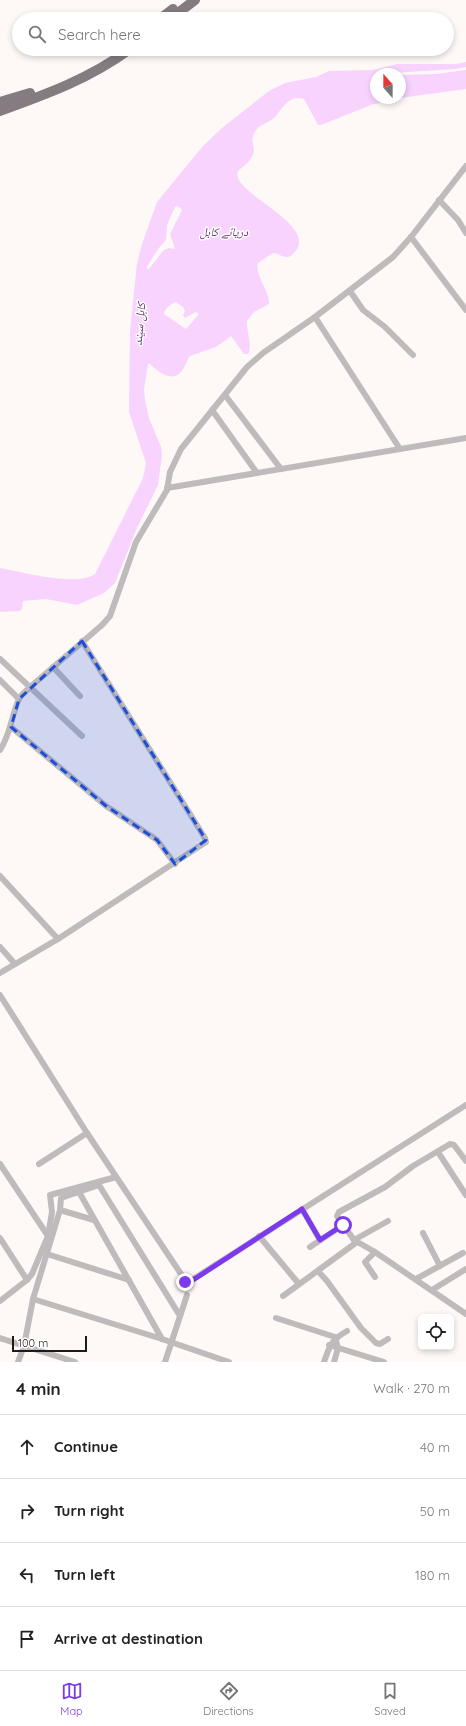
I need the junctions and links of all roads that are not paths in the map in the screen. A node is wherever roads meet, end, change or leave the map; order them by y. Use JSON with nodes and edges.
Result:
{"nodes":[{"id":1,"x":184,"y":0,"type":"edge"},
{"id":2,"x":195,"y":0,"type":"edge"},
{"id":3,"x":169,"y":12,"type":"edge"},
{"id":4,"x":179,"y":12,"type":"edge"},
{"id":5,"x":109,"y":56,"type":"edge"},
{"id":6,"x":120,"y":56,"type":"edge"},
{"id":7,"x":0,"y":102,"type":"edge"},
{"id":8,"x":0,"y":111,"type":"edge"},
{"id":9,"x":466,"y":166,"type":"edge"},
{"id":10,"x":440,"y":200,"type":"junction"},
{"id":11,"x":466,"y":233,"type":"edge"},
{"id":12,"x":411,"y":237,"type":"junction"},
{"id":13,"x":350,"y":291,"type":"junction"},
{"id":14,"x":466,"y":310,"type":"edge"},
{"id":15,"x":315,"y":318,"type":"junction"},
{"id":16,"x":413,"y":355,"type":"dead end"},
{"id":17,"x":225,"y":396,"type":"junction"},
{"id":18,"x":212,"y":410,"type":"junction"},
{"id":19,"x":465,"y":438,"type":"edge"},
{"id":20,"x":400,"y":449,"type":"junction"},
{"id":21,"x":281,"y":468,"type":"junction"},
{"id":22,"x":257,"y":473,"type":"junction"},
{"id":23,"x":167,"y":488,"type":"junction"},
{"id":24,"x":82,"y":641,"type":"junction"},
{"id":25,"x":0,"y":659,"type":"edge"},
{"id":26,"x":53,"y":667,"type":"junction"},
{"id":27,"x":0,"y":680,"type":"edge"},
{"id":28,"x":29,"y":688,"type":"junction"},
{"id":29,"x":80,"y":696,"type":"dead end"},
{"id":30,"x":19,"y":699,"type":"junction"},
{"id":31,"x":11,"y":727,"type":"junction"},
{"id":32,"x":82,"y":736,"type":"dead end"},
{"id":33,"x":0,"y":750,"type":"edge"},
{"id":34,"x":175,"y":864,"type":"junction"},
{"id":35,"x":0,"y":876,"type":"edge"},
{"id":36,"x":58,"y":940,"type":"junction"},
{"id":37,"x":0,"y":947,"type":"edge"},
{"id":38,"x":15,"y":964,"type":"junction"},
{"id":39,"x":0,"y":973,"type":"edge"},
{"id":40,"x":0,"y":995,"type":"edge"},
{"id":41,"x":466,"y":1105,"type":"edge"},
{"id":42,"x":87,"y":1133,"type":"junction"},
{"id":43,"x":438,"y":1152,"type":"junction"},
{"id":44,"x":466,"y":1161,"type":"edge"},
{"id":45,"x":0,"y":1164,"type":"edge"},
{"id":46,"x":39,"y":1164,"type":"dead end"},
{"id":47,"x":116,"y":1177,"type":"junction"},
{"id":48,"x":79,"y":1192,"type":"junction"},
{"id":49,"x":466,"y":1195,"type":"edge"},
{"id":50,"x":302,"y":1209,"type":"junction"},
{"id":51,"x":60,"y":1210,"type":"junction"},
{"id":52,"x":94,"y":1220,"type":"junction"},
{"id":53,"x":388,"y":1221,"type":"dead end"},
{"id":54,"x":343,"y":1225,"type":"junction"},
{"id":55,"x":423,"y":1233,"type":"dead end"},
{"id":56,"x":48,"y":1236,"type":"junction"},
{"id":57,"x":259,"y":1236,"type":"junction"},
{"id":58,"x":0,"y":1238,"type":"edge"},
{"id":59,"x":320,"y":1240,"type":"junction"},
{"id":60,"x":356,"y":1241,"type":"junction"},
{"id":61,"x":310,"y":1247,"type":"dead end"},
{"id":62,"x":375,"y":1252,"type":"junction"},
{"id":63,"x":463,"y":1253,"type":"dead end"},
{"id":64,"x":47,"y":1254,"type":"junction"},
{"id":65,"x":440,"y":1266,"type":"junction"},
{"id":66,"x":466,"y":1269,"type":"edge"},
{"id":67,"x":318,"y":1271,"type":"junction"},
{"id":68,"x":375,"y":1278,"type":"dead end"},
{"id":69,"x":416,"y":1279,"type":"junction"},
{"id":70,"x":27,"y":1280,"type":"junction"},
{"id":71,"x":129,"y":1280,"type":"junction"},
{"id":72,"x":299,"y":1284,"type":"junction"},
{"id":73,"x":432,"y":1290,"type":"junction"},
{"id":74,"x":187,"y":1295,"type":"dead end"},
{"id":75,"x":283,"y":1296,"type":"dead end"},
{"id":76,"x":33,"y":1299,"type":"junction"},
{"id":77,"x":0,"y":1301,"type":"edge"},
{"id":78,"x":466,"y":1314,"type":"edge"},
{"id":79,"x":180,"y":1316,"type":"junction"},
{"id":80,"x":276,"y":1318,"type":"dead end"},
{"id":81,"x":347,"y":1331,"type":"dead end"},
{"id":82,"x":335,"y":1337,"type":"junction"},
{"id":83,"x":0,"y":1338,"type":"edge"},
{"id":84,"x":162,"y":1339,"type":"junction"},
{"id":85,"x":388,"y":1339,"type":"dead end"},
{"id":86,"x":172,"y":1343,"type":"junction"},
{"id":87,"x":24,"y":1346,"type":"junction"},
{"id":88,"x":330,"y":1346,"type":"junction"},
{"id":89,"x":338,"y":1348,"type":"junction"},
{"id":90,"x":18,"y":1362,"type":"edge"},
{"id":91,"x":75,"y":1362,"type":"edge"},
{"id":92,"x":166,"y":1362,"type":"edge"},
{"id":93,"x":229,"y":1362,"type":"edge"},
{"id":94,"x":324,"y":1362,"type":"edge"},
{"id":95,"x":334,"y":1362,"type":"edge"},
{"id":96,"x":384,"y":1362,"type":"edge"}],
"edges":[{"from":1,"to":3,"type":"highway"},
{"from":2,"to":4,"type":"highway"},
{"from":5,"to":7,"type":"highway"},
{"from":6,"to":8,"type":"highway"},
{"from":9,"to":10,"type":"street"},
{"from":10,"to":11,"type":"street"},
{"from":10,"to":12,"type":"street"},
{"from":12,"to":13,"type":"street"},
{"from":12,"to":14,"type":"street"},
{"from":13,"to":15,"type":"street"},
{"from":13,"to":16,"type":"street"},
{"from":15,"to":17,"type":"street"},
{"from":15,"to":20,"type":"street"},
{"from":17,"to":18,"type":"street"},
{"from":17,"to":21,"type":"street"},
{"from":18,"to":22,"type":"street"},
{"from":18,"to":23,"type":"street"},
{"from":19,"to":20,"type":"street"},
{"from":20,"to":21,"type":"street"},
{"from":21,"to":22,"type":"street"},
{"from":22,"to":23,"type":"street"},
{"from":23,"to":24,"type":"street"},
{"from":24,"to":26,"type":"street"},
{"from":24,"to":34,"type":"street"},
{"from":25,"to":28,"type":"street"},
{"from":26,"to":28,"type":"street"},
{"from":26,"to":29,"type":"street"},
{"from":27,"to":30,"type":"street"},
{"from":28,"to":30,"type":"street"},
{"from":28,"to":32,"type":"street"},
{"from":30,"to":31,"type":"street"},
{"from":31,"to":33,"type":"street"},
{"from":31,"to":34,"type":"street"},
{"from":34,"to":36,"type":"street"},
{"from":35,"to":36,"type":"street"},
{"from":36,"to":38,"type":"street"},
{"from":37,"to":38,"type":"street"},
{"from":38,"to":39,"type":"street"},
{"from":40,"to":42,"type":"street"},
{"from":41,"to":50,"type":"street"},
{"from":42,"to":46,"type":"street"},
{"from":42,"to":47,"type":"street"},
{"from":43,"to":44,"type":"street"},
{"from":43,"to":49,"type":"street"},
{"from":43,"to":54,"type":"street"},
{"from":45,"to":56,"type":"street"},
{"from":47,"to":56,"type":"street"},
{"from":47,"to":57,"type":"street"},
{"from":48,"to":51,"type":"street"},
{"from":48,"to":52,"type":"street"},
{"from":48,"to":79,"type":"street"},
{"from":50,"to":57,"type":"street"},
{"from":50,"to":59,"type":"street"},
{"from":51,"to":52,"type":"street"},
{"from":51,"to":64,"type":"street"},
{"from":52,"to":71,"type":"street"},
{"from":53,"to":60,"type":"street"},
{"from":54,"to":59,"type":"street"},
{"from":54,"to":60,"type":"street"},
{"from":55,"to":65,"type":"street"},
{"from":56,"to":70,"type":"street"},
{"from":57,"to":72,"type":"street"},
{"from":58,"to":70,"type":"street"},
{"from":59,"to":61,"type":"street"},
{"from":60,"to":62,"type":"street"},
{"from":60,"to":67,"type":"street"},
{"from":62,"to":68,"type":"street"},
{"from":62,"to":69,"type":"street"},
{"from":63,"to":65,"type":"street"},
{"from":64,"to":71,"type":"street"},
{"from":64,"to":76,"type":"street"},
{"from":65,"to":69,"type":"street"},
{"from":66,"to":73,"type":"street"},
{"from":67,"to":72,"type":"street"},
{"from":67,"to":85,"type":"street"},
{"from":69,"to":73,"type":"street"},
{"from":70,"to":77,"type":"street"},
{"from":71,"to":84,"type":"street"},
{"from":72,"to":75,"type":"street"},
{"from":73,"to":78,"type":"street"},
{"from":74,"to":79,"type":"street"},
{"from":76,"to":84,"type":"street"},
{"from":76,"to":87,"type":"street"},
{"from":79,"to":86,"type":"street"},
{"from":80,"to":82,"type":"street"},
{"from":81,"to":82,"type":"street"},
{"from":82,"to":88,"type":"street"},
{"from":82,"to":89,"type":"street"},
{"from":83,"to":87,"type":"street"},
{"from":84,"to":86,"type":"street"},
{"from":86,"to":92,"type":"street"},
{"from":86,"to":93,"type":"street"},
{"from":87,"to":90,"type":"street"},
{"from":87,"to":91,"type":"street"},
{"from":88,"to":89,"type":"street"},
{"from":88,"to":94,"type":"street"},
{"from":89,"to":95,"type":"street"},
{"from":89,"to":96,"type":"street"}]}
